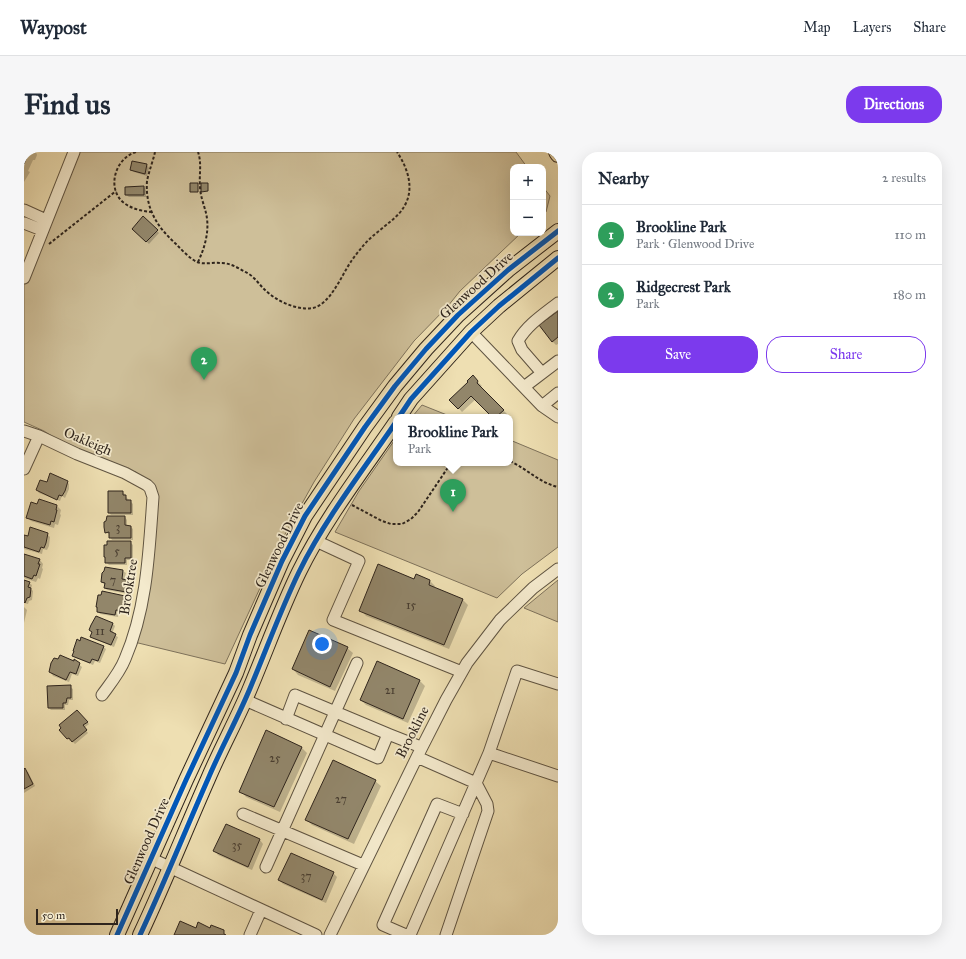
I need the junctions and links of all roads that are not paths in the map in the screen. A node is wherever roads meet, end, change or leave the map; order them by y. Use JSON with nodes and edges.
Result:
{"nodes":[{"id":1,"x":74,"y":152,"type":"edge"},
{"id":2,"x":556,"y":152,"type":"edge"},
{"id":3,"x":558,"y":154,"type":"edge"},
{"id":4,"x":24,"y":210,"type":"edge"},
{"id":5,"x":24,"y":223,"type":"edge"},
{"id":6,"x":44,"y":225,"type":"junction"},
{"id":7,"x":558,"y":231,"type":"edge"},
{"id":8,"x":558,"y":258,"type":"edge"},
{"id":9,"x":24,"y":278,"type":"edge"},
{"id":10,"x":558,"y":304,"type":"edge"},
{"id":11,"x":471,"y":332,"type":"junction"},
{"id":12,"x":558,"y":361,"type":"edge"},
{"id":13,"x":542,"y":373,"type":"junction"},
{"id":14,"x":524,"y":387,"type":"junction"},
{"id":15,"x":558,"y":393,"type":"edge"},
{"id":16,"x":542,"y":406,"type":"junction"},
{"id":17,"x":401,"y":414,"type":"edge"},
{"id":18,"x":558,"y":417,"type":"edge"},
{"id":19,"x":393,"y":426,"type":"edge"},
{"id":20,"x":24,"y":431,"type":"edge"},
{"id":21,"x":39,"y":436,"type":"junction"},
{"id":22,"x":24,"y":469,"type":"edge"},
{"id":23,"x":139,"y":481,"type":"joint"},
{"id":24,"x":316,"y":541,"type":"junction"},
{"id":25,"x":558,"y":569,"type":"edge"},
{"id":26,"x":357,"y":663,"type":"dead end"},
{"id":27,"x":462,"y":672,"type":"junction"},
{"id":28,"x":558,"y":684,"type":"edge"},
{"id":29,"x":102,"y":695,"type":"dead end"},
{"id":30,"x":245,"y":700,"type":"junction"},
{"id":31,"x":335,"y":712,"type":"junction"},
{"id":32,"x":286,"y":719,"type":"junction"},
{"id":33,"x":388,"y":734,"type":"junction"},
{"id":34,"x":324,"y":736,"type":"junction"},
{"id":35,"x":419,"y":752,"type":"junction"},
{"id":36,"x":489,"y":753,"type":"junction"},
{"id":37,"x":558,"y":776,"type":"edge"},
{"id":38,"x":476,"y":783,"type":"junction"},
{"id":39,"x":244,"y":814,"type":"dead end"},
{"id":40,"x":463,"y":814,"type":"junction"},
{"id":41,"x":282,"y":831,"type":"junction"},
{"id":42,"x":152,"y":859,"type":"junction"},
{"id":43,"x":363,"y":865,"type":"junction"},
{"id":44,"x":266,"y":867,"type":"dead end"},
{"id":45,"x":171,"y":868,"type":"junction"},
{"id":46,"x":261,"y":910,"type":"junction"},
{"id":47,"x":117,"y":935,"type":"edge"},
{"id":48,"x":140,"y":935,"type":"edge"},
{"id":49,"x":250,"y":935,"type":"edge"},
{"id":50,"x":316,"y":935,"type":"edge"},
{"id":51,"x":330,"y":935,"type":"edge"},
{"id":52,"x":406,"y":935,"type":"edge"},
{"id":53,"x":410,"y":935,"type":"edge"},
{"id":54,"x":446,"y":935,"type":"edge"}],
"edges":[{"from":1,"to":6,"type":"street"},
{"from":2,"to":3,"type":"main road"},
{"from":4,"to":6,"type":"street"},
{"from":5,"to":6,"type":"street"},
{"from":6,"to":9,"type":"street"},
{"from":7,"to":42,"type":"main road","name":"Glenwood Drive"},
{"from":8,"to":11,"type":"main road"},
{"from":10,"to":13,"type":"street"},
{"from":11,"to":14,"type":"street"},
{"from":11,"to":17,"type":"main road"},
{"from":12,"to":13,"type":"street"},
{"from":13,"to":14,"type":"street"},
{"from":14,"to":16,"type":"street"},
{"from":15,"to":16,"type":"street"},
{"from":16,"to":18,"type":"street"},
{"from":19,"to":24,"type":"main road"},
{"from":20,"to":21,"type":"street","name":"Oakleigh"},
{"from":21,"to":22,"type":"street"},
{"from":21,"to":23,"type":"street","name":"Oakleigh"},
{"from":23,"to":29,"type":"street","name":"Brooktree"},
{"from":24,"to":27,"type":"street"},
{"from":24,"to":30,"type":"main road"},
{"from":25,"to":27,"type":"street","name":"Brookline"},
{"from":26,"to":31,"type":"street"},
{"from":27,"to":35,"type":"street","name":"Brookline"},
{"from":28,"to":36,"type":"street"},
{"from":30,"to":32,"type":"street"},
{"from":30,"to":45,"type":"main road"},
{"from":31,"to":32,"type":"street"},
{"from":31,"to":33,"type":"street"},
{"from":31,"to":34,"type":"street"},
{"from":32,"to":34,"type":"street"},
{"from":33,"to":34,"type":"street"},
{"from":33,"to":35,"type":"street"},
{"from":34,"to":41,"type":"street"},
{"from":35,"to":38,"type":"street"},
{"from":35,"to":43,"type":"street","name":"Brookline"},
{"from":36,"to":37,"type":"street"},
{"from":36,"to":38,"type":"street"},
{"from":38,"to":40,"type":"street"},
{"from":38,"to":54,"type":"street"},
{"from":39,"to":41,"type":"street"},
{"from":40,"to":52,"type":"street"},
{"from":40,"to":53,"type":"street"},
{"from":41,"to":43,"type":"street"},
{"from":41,"to":44,"type":"street"},
{"from":42,"to":45,"type":"street"},
{"from":42,"to":47,"type":"main road","name":"Glenwood Drive"},
{"from":43,"to":51,"type":"street","name":"Brookline"},
{"from":45,"to":46,"type":"street"},
{"from":45,"to":48,"type":"main road"},
{"from":46,"to":49,"type":"street"},
{"from":46,"to":50,"type":"street"}]}
